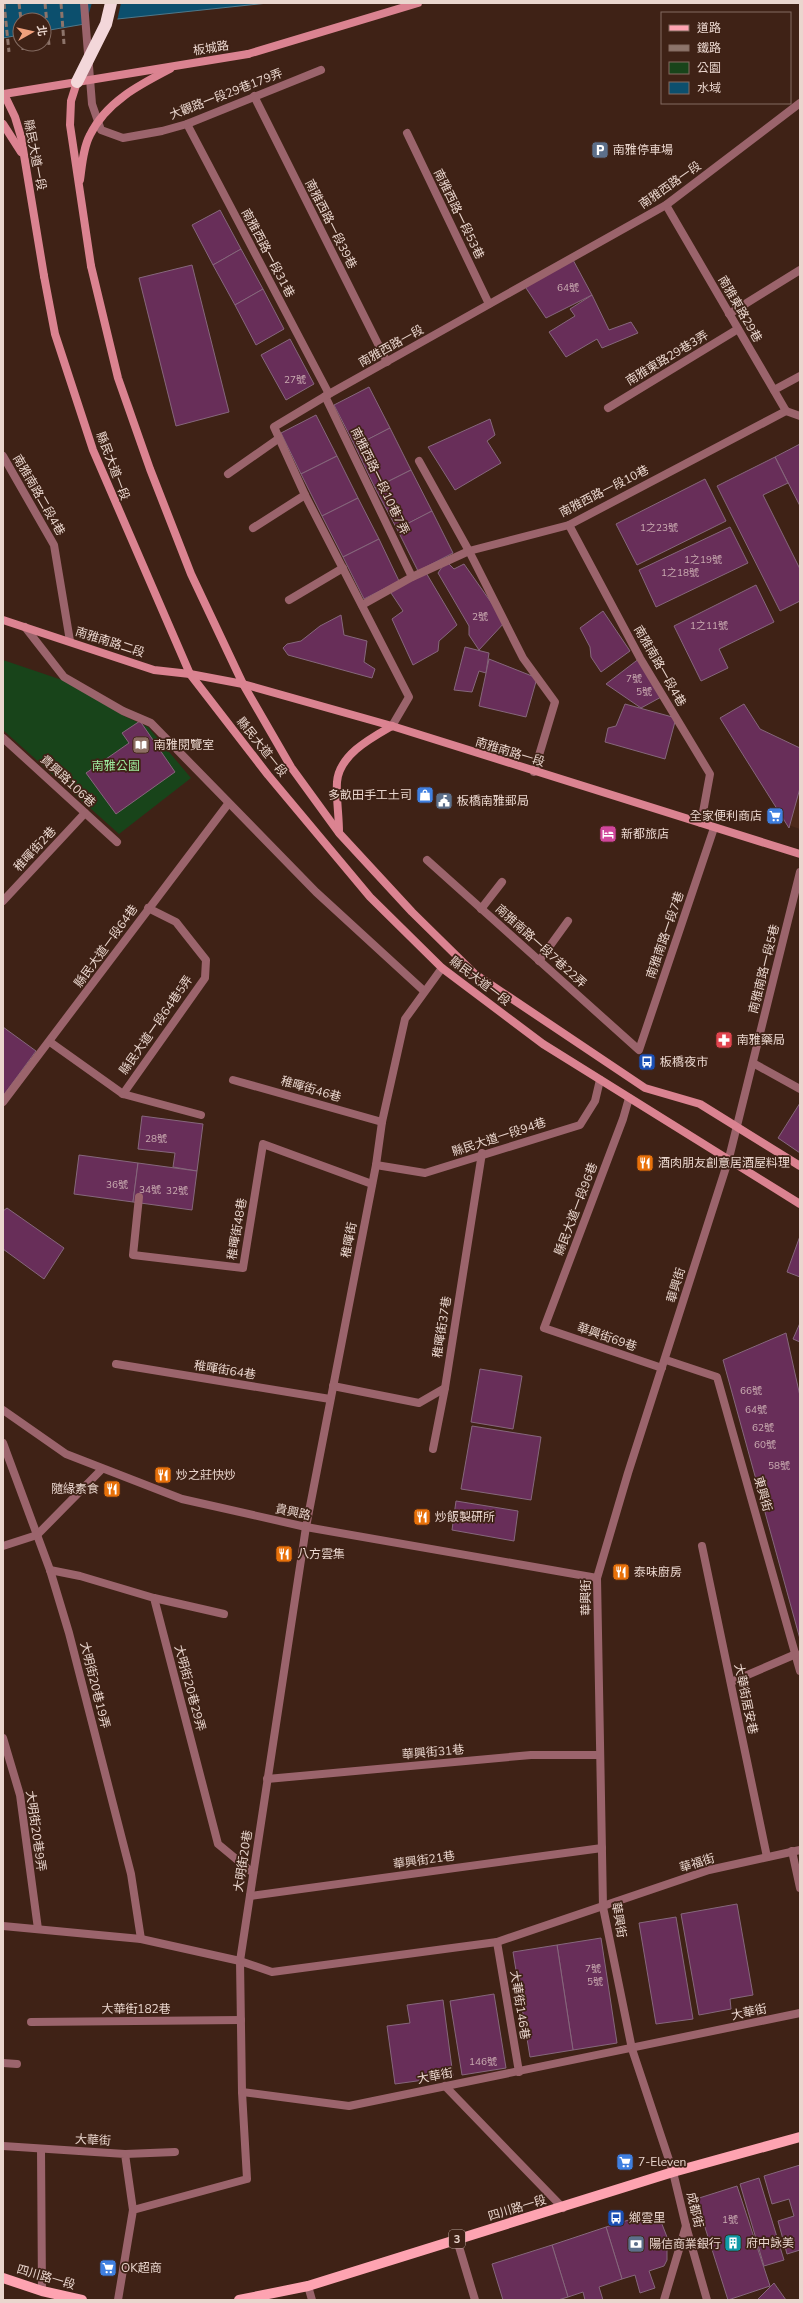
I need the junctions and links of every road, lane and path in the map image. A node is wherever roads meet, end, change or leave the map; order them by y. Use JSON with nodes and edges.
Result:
{"nodes":[{"id":1,"x":84,"y":3,"type":"edge"},
{"id":2,"x":111,"y":3,"type":"edge"},
{"id":3,"x":418,"y":3,"type":"edge"},
{"id":4,"x":178,"y":66,"type":"junction"},
{"id":5,"x":321,"y":70,"type":"dead end"},
{"id":6,"x":77,"y":82,"type":"junction"},
{"id":7,"x":3,"y":94,"type":"edge"},
{"id":8,"x":254,"y":96,"type":"junction"},
{"id":9,"x":800,"y":104,"type":"edge"},
{"id":10,"x":3,"y":124,"type":"edge"},
{"id":11,"x":186,"y":124,"type":"junction"},
{"id":12,"x":407,"y":133,"type":"dead end"},
{"id":13,"x":26,"y":162,"type":"junction"},
{"id":14,"x":78,"y":189,"type":"junction"},
{"id":15,"x":666,"y":205,"type":"junction"},
{"id":16,"x":800,"y":270,"type":"edge"},
{"id":17,"x":489,"y":304,"type":"junction"},
{"id":18,"x":730,"y":314,"type":"junction"},
{"id":19,"x":738,"y":329,"type":"junction"},
{"id":20,"x":387,"y":362,"type":"junction"},
{"id":21,"x":800,"y":376,"type":"edge"},
{"id":22,"x":774,"y":390,"type":"junction"},
{"id":23,"x":327,"y":395,"type":"junction"},
{"id":24,"x":608,"y":408,"type":"dead end"},
{"id":25,"x":786,"y":411,"type":"junction"},
{"id":26,"x":800,"y":416,"type":"edge"},
{"id":27,"x":278,"y":439,"type":"junction"},
{"id":28,"x":3,"y":456,"type":"edge"},
{"id":29,"x":419,"y":461,"type":"dead end"},
{"id":30,"x":228,"y":474,"type":"dead end"},
{"id":31,"x":305,"y":495,"type":"junction"},
{"id":32,"x":569,"y":525,"type":"junction"},
{"id":33,"x":253,"y":528,"type":"dead end"},
{"id":34,"x":469,"y":551,"type":"junction"},
{"id":35,"x":343,"y":568,"type":"junction"},
{"id":36,"x":412,"y":577,"type":"junction"},
{"id":37,"x":289,"y":600,"type":"dead end"},
{"id":38,"x":362,"y":605,"type":"junction"},
{"id":39,"x":3,"y":620,"type":"edge"},
{"id":40,"x":25,"y":627,"type":"junction"},
{"id":41,"x":70,"y":642,"type":"junction"},
{"id":42,"x":190,"y":674,"type":"junction"},
{"id":43,"x":212,"y":678,"type":"joint"},
{"id":44,"x":243,"y":684,"type":"junction"},
{"id":45,"x":392,"y":726,"type":"junction"},
{"id":46,"x":3,"y":738,"type":"edge"},
{"id":47,"x":534,"y":772,"type":"junction"},
{"id":48,"x":228,"y":804,"type":"junction"},
{"id":49,"x":85,"y":813,"type":"junction"},
{"id":50,"x":701,"y":824,"type":"junction"},
{"id":51,"x":714,"y":828,"type":"junction"},
{"id":52,"x":340,"y":832,"type":"junction"},
{"id":53,"x":117,"y":842,"type":"dead end"},
{"id":54,"x":800,"y":854,"type":"edge"},
{"id":55,"x":427,"y":860,"type":"dead end"},
{"id":56,"x":800,"y":872,"type":"edge"},
{"id":57,"x":502,"y":882,"type":"dead end"},
{"id":58,"x":3,"y":902,"type":"edge"},
{"id":59,"x":148,"y":908,"type":"junction"},
{"id":60,"x":481,"y":909,"type":"junction"},
{"id":61,"x":568,"y":921,"type":"dead end"},
{"id":62,"x":539,"y":961,"type":"junction"},
{"id":63,"x":442,"y":968,"type":"junction"},
{"id":64,"x":424,"y":991,"type":"junction"},
{"id":65,"x":50,"y":1042,"type":"junction"},
{"id":66,"x":639,"y":1050,"type":"joint"},
{"id":67,"x":753,"y":1062,"type":"junction"},
{"id":68,"x":233,"y":1080,"type":"dead end"},
{"id":69,"x":600,"y":1080,"type":"junction"},
{"id":70,"x":800,"y":1089,"type":"edge"},
{"id":71,"x":123,"y":1094,"type":"junction"},
{"id":72,"x":629,"y":1098,"type":"junction"},
{"id":73,"x":3,"y":1102,"type":"edge"},
{"id":74,"x":201,"y":1114,"type":"dead end"},
{"id":75,"x":382,"y":1122,"type":"junction"},
{"id":76,"x":736,"y":1127,"type":"junction"},
{"id":77,"x":733,"y":1141,"type":"joint"},
{"id":78,"x":482,"y":1153,"type":"junction"},
{"id":79,"x":729,"y":1158,"type":"junction"},
{"id":80,"x":376,"y":1165,"type":"junction"},
{"id":81,"x":800,"y":1166,"type":"edge"},
{"id":82,"x":372,"y":1184,"type":"junction"},
{"id":83,"x":139,"y":1197,"type":"dead end"},
{"id":84,"x":800,"y":1204,"type":"edge"},
{"id":85,"x":544,"y":1328,"type":"joint"},
{"id":86,"x":116,"y":1364,"type":"dead end"},
{"id":87,"x":664,"y":1364,"type":"junction"},
{"id":88,"x":332,"y":1386,"type":"junction"},
{"id":89,"x":445,"y":1388,"type":"junction"},
{"id":90,"x":330,"y":1399,"type":"junction"},
{"id":91,"x":3,"y":1410,"type":"edge"},
{"id":92,"x":3,"y":1443,"type":"edge"},
{"id":93,"x":433,"y":1449,"type":"dead end"},
{"id":94,"x":102,"y":1469,"type":"junction"},
{"id":95,"x":306,"y":1527,"type":"junction"},
{"id":96,"x":37,"y":1536,"type":"junction"},
{"id":97,"x":3,"y":1546,"type":"edge"},
{"id":98,"x":702,"y":1546,"type":"dead end"},
{"id":99,"x":50,"y":1570,"type":"junction"},
{"id":100,"x":597,"y":1578,"type":"junction"},
{"id":101,"x":154,"y":1598,"type":"junction"},
{"id":102,"x":224,"y":1614,"type":"dead end"},
{"id":103,"x":798,"y":1654,"type":"edge"},
{"id":104,"x":800,"y":1672,"type":"edge"},
{"id":105,"x":731,"y":1682,"type":"junction"},
{"id":106,"x":3,"y":1738,"type":"edge"},
{"id":107,"x":600,"y":1755,"type":"junction"},
{"id":108,"x":267,"y":1779,"type":"junction"},
{"id":109,"x":602,"y":1848,"type":"junction"},
{"id":110,"x":796,"y":1850,"type":"edge"},
{"id":111,"x":768,"y":1857,"type":"junction"},
{"id":112,"x":253,"y":1873,"type":"junction"},
{"id":113,"x":800,"y":1888,"type":"edge"},
{"id":114,"x":250,"y":1896,"type":"junction"},
{"id":115,"x":603,"y":1907,"type":"junction"},
{"id":116,"x":3,"y":1926,"type":"edge"},
{"id":117,"x":38,"y":1929,"type":"junction"},
{"id":118,"x":141,"y":1939,"type":"junction"},
{"id":119,"x":498,"y":1942,"type":"junction"},
{"id":120,"x":240,"y":1961,"type":"junction"},
{"id":121,"x":800,"y":2013,"type":"edge"},
{"id":122,"x":241,"y":2020,"type":"junction"},
{"id":123,"x":32,"y":2022,"type":"dead end"},
{"id":124,"x":632,"y":2049,"type":"junction"},
{"id":125,"x":3,"y":2063,"type":"edge"},
{"id":126,"x":17,"y":2064,"type":"dead end"},
{"id":127,"x":519,"y":2072,"type":"junction"},
{"id":128,"x":445,"y":2086,"type":"junction"},
{"id":129,"x":242,"y":2092,"type":"junction"},
{"id":130,"x":800,"y":2136,"type":"edge"},
{"id":131,"x":3,"y":2146,"type":"edge"},
{"id":132,"x":41,"y":2149,"type":"junction"},
{"id":133,"x":175,"y":2152,"type":"dead end"},
{"id":134,"x":125,"y":2154,"type":"junction"},
{"id":135,"x":673,"y":2172,"type":"junction"},
{"id":136,"x":564,"y":2208,"type":"junction"},
{"id":137,"x":133,"y":2210,"type":"junction"},
{"id":138,"x":686,"y":2226,"type":"junction"},
{"id":139,"x":457,"y":2240,"type":"junction"},
{"id":140,"x":3,"y":2278,"type":"edge"},
{"id":141,"x":308,"y":2286,"type":"junction"},
{"id":142,"x":42,"y":2291,"type":"junction"},
{"id":143,"x":82,"y":2300,"type":"edge"},
{"id":144,"x":118,"y":2300,"type":"edge"},
{"id":145,"x":239,"y":2300,"type":"edge"},
{"id":146,"x":312,"y":2300,"type":"edge"},
{"id":147,"x":475,"y":2300,"type":"edge"},
{"id":148,"x":664,"y":2300,"type":"edge"},
{"id":149,"x":707,"y":2300,"type":"edge"}],
"edges":[{"from":1,"to":11,"type":"street","name":"大觀路一段29巷179弄"},
{"from":2,"to":6,"type":"highway","bridge":true},
{"from":3,"to":4,"type":"main road","name":"板城路","bridge":true},
{"from":4,"to":6,"type":"main road","name":"板城路","bridge":true},
{"from":4,"to":14,"type":"main road","bridge":true},
{"from":5,"to":8,"type":"street","name":"大觀路一段29巷179弄"},
{"from":6,"to":7,"type":"main road","name":"板城路","bridge":true},
{"from":6,"to":14,"type":"main road","name":"縣民大道一段","bridge":true},
{"from":7,"to":13,"type":"main road","name":"縣民大道一段","bridge":true},
{"from":8,"to":11,"type":"street","name":"大觀路一段29巷179弄"},
{"from":8,"to":20,"type":"street","name":"南雅西路一段39巷"},
{"from":9,"to":15,"type":"street","name":"南雅西路一段"},
{"from":10,"to":13,"type":"main road","bridge":true},
{"from":11,"to":23,"type":"street","name":"南雅西路一段31巷"},
{"from":12,"to":17,"type":"street","name":"南雅西路一段53巷"},
{"from":13,"to":42,"type":"main road","name":"縣民大道一段","bridge":true},
{"from":14,"to":44,"type":"main road","name":"縣民大道一段","bridge":true},
{"from":15,"to":17,"type":"street","name":"南雅西路一段"},
{"from":15,"to":18,"type":"street","name":"南雅東路29巷"},
{"from":16,"to":18,"type":"street"},
{"from":17,"to":20,"type":"street","name":"南雅西路一段"},
{"from":18,"to":19,"type":"street","name":"南雅東路29巷"},
{"from":19,"to":22,"type":"street","name":"南雅東路29巷"},
{"from":19,"to":24,"type":"street","name":"南雅東路29巷3弄"},
{"from":20,"to":23,"type":"street","name":"南雅西路一段"},
{"from":21,"to":22,"type":"street"},
{"from":22,"to":25,"type":"street","name":"南雅東路29巷"},
{"from":23,"to":27,"type":"street","name":"南雅西路一段"},
{"from":23,"to":36,"type":"street","name":"南雅西路一段10巷7弄"},
{"from":25,"to":26,"type":"street"},
{"from":25,"to":32,"type":"street","name":"南雅西路一段10巷"},
{"from":27,"to":30,"type":"street"},
{"from":27,"to":31,"type":"street"},
{"from":28,"to":41,"type":"street","name":"南雅南路二段4巷"},
{"from":29,"to":34,"type":"street"},
{"from":31,"to":33,"type":"street"},
{"from":31,"to":35,"type":"street"},
{"from":32,"to":34,"type":"street","name":"南雅西路一段10巷"},
{"from":32,"to":50,"type":"street","name":"南雅南路一段4巷"},
{"from":34,"to":36,"type":"street","name":"南雅西路一段10巷"},
{"from":34,"to":47,"type":"street"},
{"from":35,"to":37,"type":"street"},
{"from":35,"to":38,"type":"street"},
{"from":36,"to":38,"type":"street","name":"南雅西路一段10巷"},
{"from":38,"to":45,"type":"street"},
{"from":39,"to":40,"type":"main road","name":"南雅南路二段"},
{"from":40,"to":41,"type":"main road","name":"南雅南路二段"},
{"from":40,"to":48,"type":"street"},
{"from":41,"to":42,"type":"main road","name":"南雅南路二段"},
{"from":42,"to":43,"type":"main road","name":"南雅南路二段"},
{"from":42,"to":63,"type":"main road","name":"縣民大道一段"},
{"from":43,"to":44,"type":"main road","name":"南雅南路一段"},
{"from":44,"to":45,"type":"main road","name":"南雅南路一段"},
{"from":44,"to":52,"type":"main road","name":"縣民大道一段"},
{"from":45,"to":47,"type":"main road","name":"南雅南路一段"},
{"from":45,"to":52,"type":"main road"},
{"from":46,"to":49,"type":"street","name":"貴興路106巷"},
{"from":47,"to":50,"type":"main road","name":"南雅南路一段"},
{"from":48,"to":59,"type":"street","name":"縣民大道一段64巷"},
{"from":48,"to":64,"type":"street"},
{"from":49,"to":53,"type":"street","name":"貴興路106巷"},
{"from":49,"to":58,"type":"street","name":"稚暉街2巷"},
{"from":50,"to":51,"type":"main road","name":"南雅南路一段"},
{"from":51,"to":54,"type":"main road","name":"南雅南路一段"},
{"from":51,"to":66,"type":"street","name":"南雅南路一段7巷"},
{"from":52,"to":76,"type":"main road","name":"縣民大道一段"},
{"from":55,"to":60,"type":"street","name":"南雅南路一段7巷22弄"},
{"from":56,"to":67,"type":"street","name":"南雅南路一段5巷"},
{"from":57,"to":60,"type":"street"},
{"from":59,"to":65,"type":"street","name":"縣民大道一段64巷"},
{"from":59,"to":71,"type":"street","name":"縣民大道一段64巷5弄"},
{"from":60,"to":62,"type":"street","name":"南雅南路一段7巷22弄"},
{"from":61,"to":62,"type":"street"},
{"from":62,"to":66,"type":"street","name":"南雅南路一段7巷22弄"},
{"from":63,"to":64,"type":"street","name":"稚暉街"},
{"from":63,"to":69,"type":"main road","name":"縣民大道一段"},
{"from":64,"to":75,"type":"street","name":"稚暉街"},
{"from":65,"to":71,"type":"street","name":"縣民大道一段64巷5弄"},
{"from":65,"to":73,"type":"street","name":"縣民大道一段64巷"},
{"from":67,"to":70,"type":"street"},
{"from":67,"to":76,"type":"street","name":"南雅南路一段5巷"},
{"from":68,"to":75,"type":"street","name":"稚暉街46巷"},
{"from":69,"to":72,"type":"main road","name":"縣民大道一段"},
{"from":69,"to":78,"type":"street","name":"縣民大道一段94巷"},
{"from":71,"to":74,"type":"street"},
{"from":72,"to":79,"type":"main road","name":"縣民大道一段"},
{"from":72,"to":85,"type":"street","name":"縣民大道一段96巷"},
{"from":75,"to":80,"type":"street","name":"稚暉街"},
{"from":76,"to":77,"type":"street","name":"南雅南路一段5巷"},
{"from":76,"to":81,"type":"main road","name":"縣民大道一段"},
{"from":77,"to":79,"type":"street","name":"華興街"},
{"from":78,"to":80,"type":"street","name":"縣民大道一段94巷"},
{"from":78,"to":89,"type":"street","name":"稚暉街37巷"},
{"from":79,"to":84,"type":"main road","name":"縣民大道一段"},
{"from":79,"to":87,"type":"street","name":"華興街"},
{"from":80,"to":82,"type":"street","name":"稚暉街"},
{"from":82,"to":83,"type":"street","name":"稚暉街48巷"},
{"from":82,"to":88,"type":"street","name":"稚暉街"},
{"from":85,"to":87,"type":"street","name":"華興街69巷"},
{"from":86,"to":90,"type":"street","name":"稚暉街64巷"},
{"from":87,"to":100,"type":"street","name":"華興街"},
{"from":87,"to":103,"type":"street","name":"東興街"},
{"from":88,"to":89,"type":"street"},
{"from":88,"to":90,"type":"street","name":"稚暉街"},
{"from":89,"to":93,"type":"street","name":"稚暉街37巷"},
{"from":90,"to":95,"type":"street","name":"稚暉街"},
{"from":91,"to":94,"type":"street","name":"貴興路"},
{"from":92,"to":96,"type":"street","name":"大明街20巷19弄"},
{"from":94,"to":95,"type":"street","name":"貴興路"},
{"from":94,"to":96,"type":"street"},
{"from":95,"to":100,"type":"street","name":"貴興路"},
{"from":95,"to":108,"type":"street","name":"大明街20巷"},
{"from":96,"to":97,"type":"street"},
{"from":96,"to":99,"type":"street","name":"大明街20巷19弄"},
{"from":98,"to":105,"type":"street","name":"大華街居安巷"},
{"from":99,"to":101,"type":"street"},
{"from":99,"to":118,"type":"street","name":"大明街20巷19弄"},
{"from":100,"to":107,"type":"street","name":"華興街"},
{"from":101,"to":102,"type":"street"},
{"from":101,"to":112,"type":"street","name":"大明街20巷29弄"},
{"from":103,"to":104,"type":"street","name":"東興街"},
{"from":103,"to":105,"type":"street"},
{"from":105,"to":111,"type":"street","name":"大華街居安巷"},
{"from":106,"to":117,"type":"street","name":"大明街20巷9弄"},
{"from":107,"to":108,"type":"street","name":"華興街31巷"},
{"from":107,"to":109,"type":"street","name":"華興街"},
{"from":108,"to":112,"type":"street","name":"大明街20巷"},
{"from":109,"to":114,"type":"street","name":"華興街21巷"},
{"from":109,"to":115,"type":"street","name":"華興街"},
{"from":110,"to":111,"type":"street","name":"華福街"},
{"from":110,"to":113,"type":"street"},
{"from":111,"to":115,"type":"street","name":"華福街"},
{"from":112,"to":114,"type":"street","name":"大明街20巷"},
{"from":114,"to":120,"type":"street","name":"大明街20巷"},
{"from":115,"to":119,"type":"street","name":"華福街"},
{"from":115,"to":124,"type":"street","name":"華興街"},
{"from":116,"to":117,"type":"street"},
{"from":117,"to":118,"type":"street"},
{"from":118,"to":120,"type":"street"},
{"from":119,"to":120,"type":"street","name":"華福街"},
{"from":119,"to":127,"type":"street","name":"大華街146巷"},
{"from":120,"to":122,"type":"street"},
{"from":121,"to":124,"type":"street","name":"大華街"},
{"from":122,"to":123,"type":"street","name":"大華街182巷"},
{"from":122,"to":129,"type":"street"},
{"from":124,"to":127,"type":"street","name":"大華街"},
{"from":124,"to":135,"type":"street"},
{"from":125,"to":126,"type":"street"},
{"from":127,"to":128,"type":"street","name":"大華街"},
{"from":128,"to":129,"type":"street","name":"大華街"},
{"from":128,"to":136,"type":"street"},
{"from":129,"to":137,"type":"street"},
{"from":130,"to":135,"type":"main road","name":"四川路一段","number":"3"},
{"from":131,"to":132,"type":"street","name":"大華街"},
{"from":132,"to":134,"type":"street","name":"大華街"},
{"from":132,"to":142,"type":"street"},
{"from":133,"to":134,"type":"street"},
{"from":134,"to":137,"type":"street","name":"大華街"},
{"from":135,"to":136,"type":"main road","name":"四川路一段","number":"3"},
{"from":135,"to":138,"type":"street","name":"成都街"},
{"from":136,"to":139,"type":"main road","name":"四川路一段","number":"3"},
{"from":137,"to":144,"type":"street","name":"大華街"},
{"from":138,"to":148,"type":"street"},
{"from":138,"to":149,"type":"street","name":"成都街"},
{"from":139,"to":141,"type":"main road","name":"四川路一段","number":"3"},
{"from":139,"to":147,"type":"street"},
{"from":140,"to":142,"type":"main road","name":"四川路一段"},
{"from":141,"to":145,"type":"main road","name":"四川路一段","number":"3"},
{"from":141,"to":146,"type":"street"},
{"from":142,"to":143,"type":"main road","name":"四川路一段"}]}
